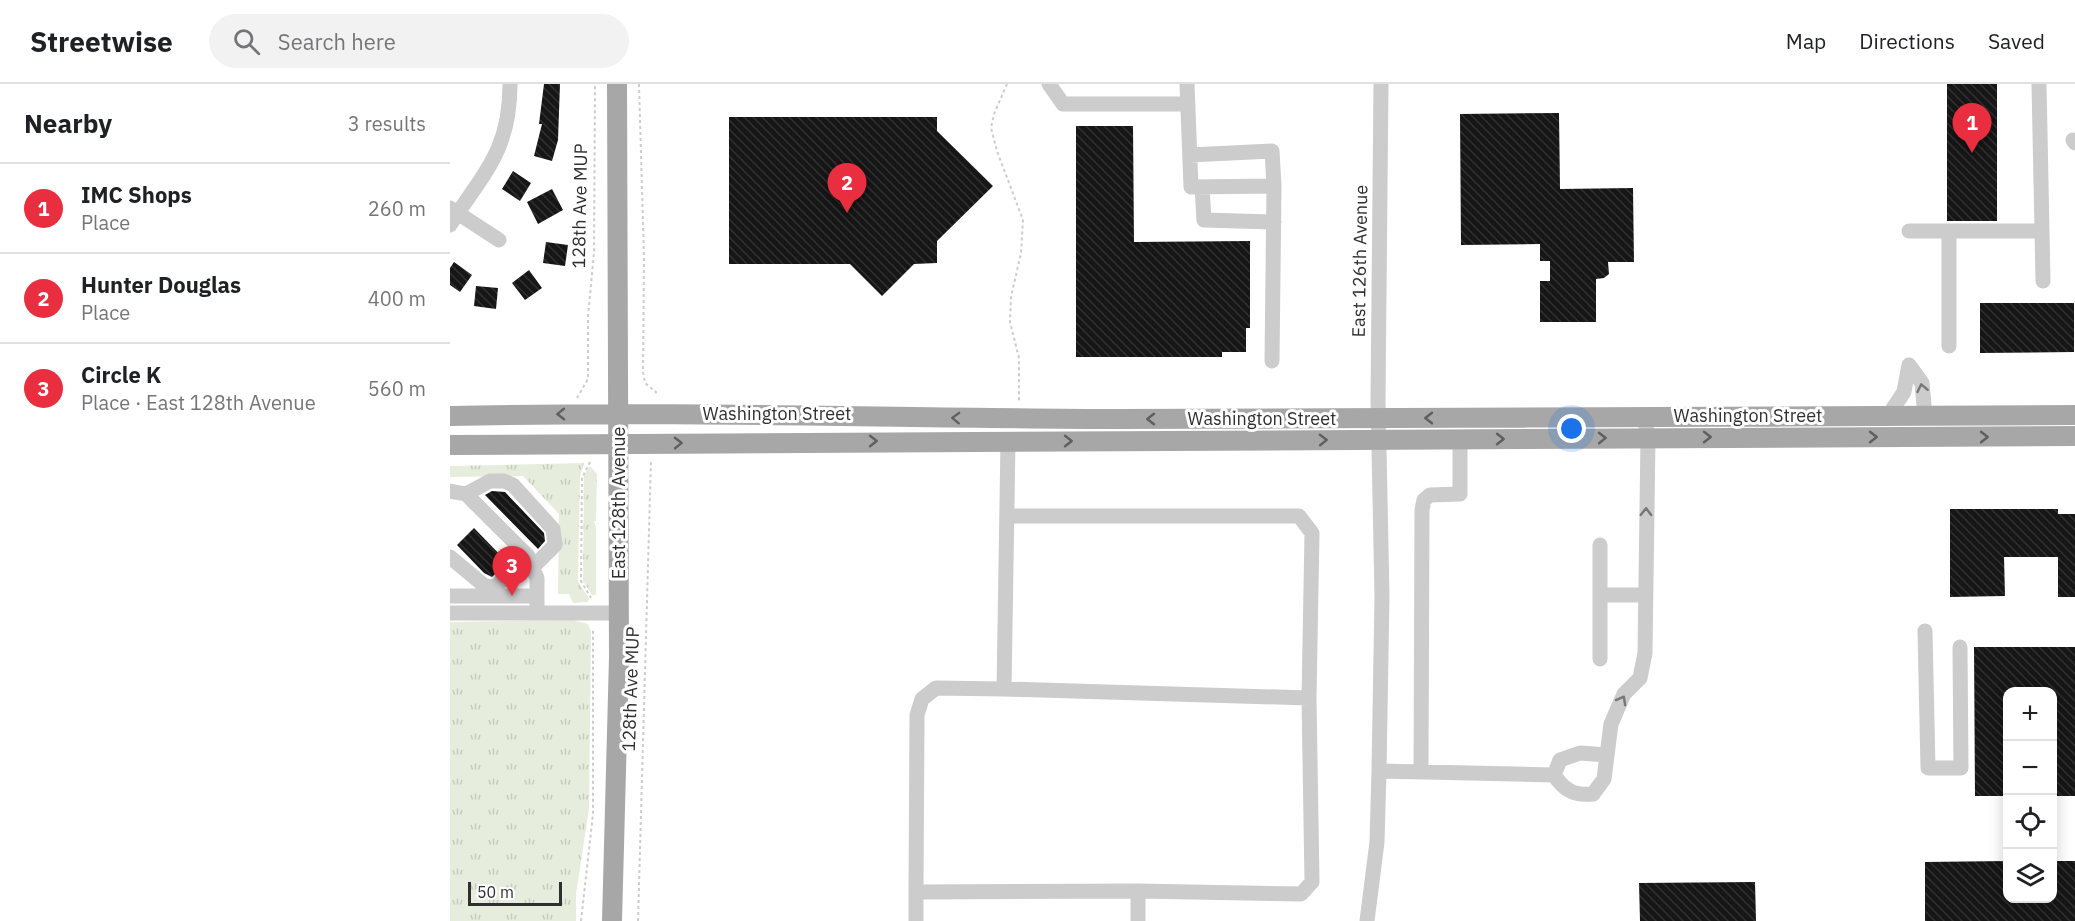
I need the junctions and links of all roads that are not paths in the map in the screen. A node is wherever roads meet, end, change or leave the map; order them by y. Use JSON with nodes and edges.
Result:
{"nodes":[{"id":1,"x":510,"y":84,"type":"edge"},
{"id":2,"x":617,"y":84,"type":"edge"},
{"id":3,"x":1049,"y":84,"type":"edge"},
{"id":4,"x":1187,"y":84,"type":"edge"},
{"id":5,"x":1381,"y":84,"type":"edge"},
{"id":6,"x":2039,"y":84,"type":"edge"},
{"id":7,"x":1188,"y":104,"type":"junction"},
{"id":8,"x":1190,"y":155,"type":"junction"},
{"id":9,"x":1274,"y":186,"type":"junction"},
{"id":10,"x":1202,"y":187,"type":"junction"},
{"id":11,"x":453,"y":216,"type":"edge"},
{"id":12,"x":1274,"y":222,"type":"junction"},
{"id":13,"x":1909,"y":231,"type":"dead end"},
{"id":14,"x":1949,"y":231,"type":"junction"},
{"id":15,"x":2042,"y":231,"type":"junction"},
{"id":16,"x":500,"y":240,"type":"dead end"},
{"id":17,"x":2043,"y":281,"type":"dead end"},
{"id":18,"x":1949,"y":346,"type":"dead end"},
{"id":19,"x":1272,"y":361,"type":"dead end"},
{"id":20,"x":619,"y":414,"type":"junction"},
{"id":21,"x":2075,"y":415,"type":"edge"},
{"id":22,"x":450,"y":416,"type":"edge"},
{"id":23,"x":1888,"y":416,"type":"junction"},
{"id":24,"x":1925,"y":416,"type":"junction"},
{"id":25,"x":1644,"y":417,"type":"junction"},
{"id":26,"x":1378,"y":418,"type":"junction"},
{"id":27,"x":2075,"y":436,"type":"edge"},
{"id":28,"x":1648,"y":437,"type":"junction"},
{"id":29,"x":1926,"y":437,"type":"junction"},
{"id":30,"x":1460,"y":439,"type":"junction"},
{"id":31,"x":1378,"y":440,"type":"junction"},
{"id":32,"x":1008,"y":441,"type":"junction"},
{"id":33,"x":619,"y":442,"type":"junction"},
{"id":34,"x":450,"y":445,"type":"edge"},
{"id":35,"x":450,"y":490,"type":"edge"},
{"id":36,"x":466,"y":494,"type":"junction"},
{"id":37,"x":1007,"y":516,"type":"junction"},
{"id":38,"x":1600,"y":545,"type":"dead end"},
{"id":39,"x":450,"y":556,"type":"edge"},
{"id":40,"x":531,"y":561,"type":"junction"},
{"id":41,"x":1600,"y":595,"type":"junction"},
{"id":42,"x":1644,"y":595,"type":"junction"},
{"id":43,"x":450,"y":596,"type":"edge"},
{"id":44,"x":537,"y":596,"type":"junction"},
{"id":45,"x":450,"y":613,"type":"edge"},
{"id":46,"x":537,"y":613,"type":"junction"},
{"id":47,"x":619,"y":613,"type":"junction"},
{"id":48,"x":1925,"y":631,"type":"dead end"},
{"id":49,"x":1960,"y":647,"type":"dead end"},
{"id":50,"x":1600,"y":659,"type":"dead end"},
{"id":51,"x":1004,"y":689,"type":"junction"},
{"id":52,"x":1309,"y":698,"type":"junction"},
{"id":53,"x":1607,"y":755,"type":"junction"},
{"id":54,"x":1379,"y":771,"type":"junction"},
{"id":55,"x":1421,"y":771,"type":"junction"},
{"id":56,"x":1554,"y":774,"type":"junction"},
{"id":57,"x":1138,"y":891,"type":"junction"},
{"id":58,"x":916,"y":892,"type":"junction"},
{"id":59,"x":612,"y":921,"type":"edge"},
{"id":60,"x":916,"y":921,"type":"edge"},
{"id":61,"x":1138,"y":921,"type":"edge"},
{"id":62,"x":1367,"y":921,"type":"edge"}],
"edges":[{"from":1,"to":11,"type":"street"},
{"from":2,"to":20,"type":"main road","name":"East 128th Avenue"},
{"from":3,"to":7,"type":"street"},
{"from":4,"to":7,"type":"street"},
{"from":5,"to":26,"type":"street","name":"East 126th Avenue"},
{"from":6,"to":15,"type":"street"},
{"from":7,"to":8,"type":"street"},
{"from":8,"to":9,"type":"street"},
{"from":8,"to":10,"type":"street"},
{"from":9,"to":10,"type":"street"},
{"from":9,"to":12,"type":"street"},
{"from":10,"to":12,"type":"street"},
{"from":11,"to":16,"type":"street"},
{"from":12,"to":19,"type":"street"},
{"from":13,"to":14,"type":"street"},
{"from":14,"to":15,"type":"street"},
{"from":14,"to":18,"type":"street"},
{"from":15,"to":17,"type":"street"},
{"from":20,"to":22,"type":"main road","name":"Washington Street","one_way":true},
{"from":26,"to":20,"type":"main road","name":"Washington Street","one_way":true},
{"from":20,"to":33,"type":"main road","name":"East 128th Avenue"},
{"from":21,"to":24,"type":"main road","name":"Washington Street"},
{"from":23,"to":24,"type":"main road","name":"Washington Street"},
{"from":24,"to":23,"type":"street","one_way":true},
{"from":23,"to":25,"type":"main road","name":"Washington Street"},
{"from":24,"to":29,"type":"main road"},
{"from":25,"to":26,"type":"main road","name":"Washington Street","one_way":true},
{"from":25,"to":28,"type":"street"},
{"from":26,"to":31,"type":"street","name":"East 126th Avenue"},
{"from":29,"to":27,"type":"main road","name":"Washington Street","one_way":true},
{"from":28,"to":29,"type":"main road","name":"Washington Street","one_way":true},
{"from":30,"to":28,"type":"main road","name":"Washington Street","one_way":true},
{"from":42,"to":28,"type":"street","one_way":true},
{"from":30,"to":31,"type":"main road","name":"Washington Street"},
{"from":30,"to":55,"type":"street"},
{"from":32,"to":31,"type":"main road","name":"Washington Street","one_way":true},
{"from":31,"to":54,"type":"street","name":"East 126th Avenue"},
{"from":33,"to":32,"type":"main road","name":"Washington Street","one_way":true},
{"from":32,"to":37,"type":"street"},
{"from":33,"to":34,"type":"main road","name":"Washington Street"},
{"from":33,"to":47,"type":"main road","name":"East 128th Avenue"},
{"from":35,"to":36,"type":"street"},
{"from":36,"to":40,"type":"street"},
{"from":36,"to":40,"type":"street"},
{"from":37,"to":51,"type":"street"},
{"from":37,"to":52,"type":"street"},
{"from":38,"to":41,"type":"street"},
{"from":39,"to":40,"type":"street"},
{"from":40,"to":44,"type":"street"},
{"from":41,"to":42,"type":"street"},
{"from":41,"to":50,"type":"street"},
{"from":53,"to":42,"type":"street","one_way":true},
{"from":43,"to":44,"type":"street"},
{"from":44,"to":46,"type":"street"},
{"from":45,"to":46,"type":"street"},
{"from":46,"to":47,"type":"street"},
{"from":47,"to":59,"type":"main road","name":"East 128th Avenue"},
{"from":48,"to":49,"type":"street"},
{"from":51,"to":52,"type":"street"},
{"from":51,"to":58,"type":"street"},
{"from":52,"to":57,"type":"street"},
{"from":53,"to":56,"type":"street"},
{"from":53,"to":56,"type":"street"},
{"from":54,"to":55,"type":"street"},
{"from":54,"to":62,"type":"street","name":"East 126th Avenue"},
{"from":55,"to":56,"type":"street"},
{"from":57,"to":58,"type":"street"},
{"from":57,"to":61,"type":"street"},
{"from":58,"to":60,"type":"street"}]}
